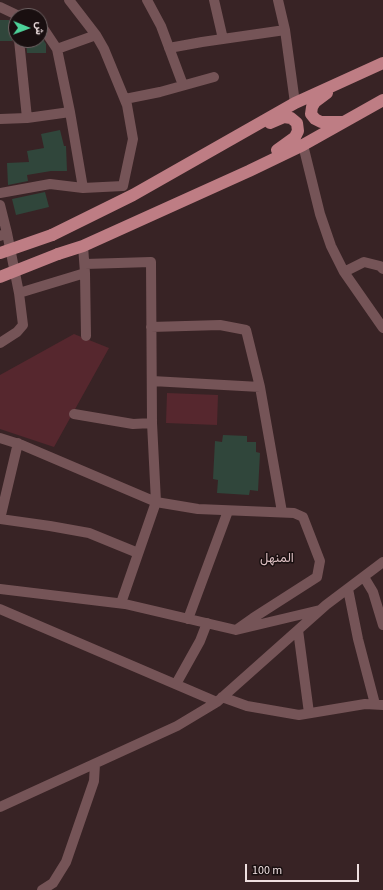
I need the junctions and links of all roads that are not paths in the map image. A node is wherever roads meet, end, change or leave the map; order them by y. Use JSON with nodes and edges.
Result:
{"nodes":[{"id":1,"x":69,"y":0,"type":"edge"},
{"id":2,"x":147,"y":0,"type":"edge"},
{"id":3,"x":214,"y":0,"type":"edge"},
{"id":4,"x":278,"y":0,"type":"edge"},
{"id":5,"x":285,"y":30,"type":"junction"},
{"id":6,"x":96,"y":35,"type":"junction"},
{"id":7,"x":48,"y":36,"type":"edge"},
{"id":8,"x":223,"y":39,"type":"junction"},
{"id":9,"x":21,"y":48,"type":"edge"},
{"id":10,"x":169,"y":48,"type":"junction"},
{"id":11,"x":57,"y":49,"type":"junction"},
{"id":12,"x":381,"y":64,"type":"edge"},
{"id":13,"x":214,"y":77,"type":"dead end"},
{"id":14,"x":351,"y":77,"type":"junction"},
{"id":15,"x":184,"y":85,"type":"junction"},
{"id":16,"x":125,"y":98,"type":"junction"},
{"id":17,"x":383,"y":100,"type":"edge"},
{"id":18,"x":295,"y":103,"type":"junction"},
{"id":19,"x":70,"y":112,"type":"junction"},
{"id":20,"x":27,"y":118,"type":"junction"},
{"id":21,"x":0,"y":120,"type":"edge"},
{"id":22,"x":344,"y":122,"type":"junction"},
{"id":23,"x":246,"y":131,"type":"junction"},
{"id":24,"x":303,"y":145,"type":"junction"},
{"id":25,"x":248,"y":171,"type":"junction"},
{"id":26,"x":83,"y":188,"type":"junction"},
{"id":27,"x":0,"y":193,"type":"edge"},
{"id":28,"x":0,"y":205,"type":"edge"},
{"id":29,"x":3,"y":234,"type":"edge"},
{"id":30,"x":83,"y":246,"type":"junction"},
{"id":31,"x":0,"y":253,"type":"edge"},
{"id":32,"x":85,"y":268,"type":"junction"},
{"id":33,"x":383,"y":269,"type":"edge"},
{"id":34,"x":344,"y":272,"type":"junction"},
{"id":35,"x":0,"y":277,"type":"edge"},
{"id":36,"x":19,"y":293,"type":"junction"},
{"id":37,"x":151,"y":327,"type":"junction"},
{"id":38,"x":383,"y":328,"type":"edge"},
{"id":39,"x":86,"y":336,"type":"dead end"},
{"id":40,"x":0,"y":343,"type":"edge"},
{"id":41,"x":152,"y":381,"type":"junction"},
{"id":42,"x":260,"y":387,"type":"junction"},
{"id":43,"x":74,"y":414,"type":"dead end"},
{"id":44,"x":152,"y":423,"type":"junction"},
{"id":45,"x":0,"y":438,"type":"edge"},
{"id":46,"x":18,"y":443,"type":"junction"},
{"id":47,"x":156,"y":502,"type":"junction"},
{"id":48,"x":228,"y":510,"type":"junction"},
{"id":49,"x":282,"y":512,"type":"junction"},
{"id":50,"x":0,"y":519,"type":"edge"},
{"id":51,"x":138,"y":553,"type":"junction"},
{"id":52,"x":383,"y":562,"type":"edge"},
{"id":53,"x":364,"y":577,"type":"junction"},
{"id":54,"x":0,"y":589,"type":"edge"},
{"id":55,"x":348,"y":589,"type":"junction"},
{"id":56,"x":378,"y":590,"type":"edge"},
{"id":57,"x":121,"y":604,"type":"junction"},
{"id":58,"x":0,"y":608,"type":"edge"},
{"id":59,"x":322,"y":609,"type":"junction"},
{"id":60,"x":188,"y":618,"type":"junction"},
{"id":61,"x":207,"y":623,"type":"junction"},
{"id":62,"x":383,"y":625,"type":"edge"},
{"id":63,"x":236,"y":630,"type":"junction"},
{"id":64,"x":298,"y":630,"type":"junction"},
{"id":65,"x":176,"y":684,"type":"junction"},
{"id":66,"x":219,"y":699,"type":"junction"},
{"id":67,"x":379,"y":705,"type":"edge"},
{"id":68,"x":309,"y":713,"type":"junction"},
{"id":69,"x":95,"y":764,"type":"junction"},
{"id":70,"x":0,"y":807,"type":"edge"},
{"id":71,"x":42,"y":890,"type":"edge"}],
"edges":[{"from":1,"to":6,"type":"street"},
{"from":2,"to":10,"type":"street"},
{"from":3,"to":8,"type":"street"},
{"from":4,"to":5,"type":"street"},
{"from":5,"to":8,"type":"street"},
{"from":5,"to":18,"type":"street"},
{"from":6,"to":11,"type":"street"},
{"from":6,"to":16,"type":"street"},
{"from":7,"to":11,"type":"street"},
{"from":8,"to":10,"type":"street"},
{"from":9,"to":20,"type":"street"},
{"from":10,"to":15,"type":"street"},
{"from":11,"to":19,"type":"street"},
{"from":12,"to":14,"type":"main road"},
{"from":13,"to":15,"type":"street"},
{"from":14,"to":18,"type":"main road"},
{"from":14,"to":22,"type":"main road"},
{"from":15,"to":16,"type":"street"},
{"from":16,"to":26,"type":"street"},
{"from":17,"to":22,"type":"main road"},
{"from":18,"to":23,"type":"main road"},
{"from":19,"to":20,"type":"street"},
{"from":19,"to":26,"type":"street"},
{"from":20,"to":21,"type":"street"},
{"from":22,"to":24,"type":"main road"},
{"from":23,"to":25,"type":"main road"},
{"from":23,"to":31,"type":"main road","bridge":true},
{"from":24,"to":25,"type":"main road"},
{"from":24,"to":34,"type":"street"},
{"from":25,"to":30,"type":"main road"},
{"from":26,"to":27,"type":"street"},
{"from":28,"to":29,"type":"street"},
{"from":29,"to":36,"type":"street"},
{"from":30,"to":32,"type":"street"},
{"from":30,"to":35,"type":"main road","bridge":true},
{"from":32,"to":36,"type":"street"},
{"from":32,"to":37,"type":"street"},
{"from":32,"to":39,"type":"street"},
{"from":33,"to":34,"type":"street"},
{"from":34,"to":38,"type":"street"},
{"from":36,"to":40,"type":"street"},
{"from":37,"to":41,"type":"street"},
{"from":37,"to":42,"type":"street"},
{"from":41,"to":42,"type":"street"},
{"from":41,"to":44,"type":"street"},
{"from":42,"to":49,"type":"street"},
{"from":43,"to":44,"type":"street"},
{"from":44,"to":47,"type":"street"},
{"from":45,"to":46,"type":"street"},
{"from":46,"to":47,"type":"street"},
{"from":46,"to":50,"type":"street"},
{"from":47,"to":48,"type":"street"},
{"from":47,"to":51,"type":"street"},
{"from":48,"to":49,"type":"street"},
{"from":48,"to":60,"type":"street"},
{"from":49,"to":63,"type":"street"},
{"from":50,"to":51,"type":"street"},
{"from":51,"to":57,"type":"street"},
{"from":52,"to":53,"type":"street"},
{"from":53,"to":55,"type":"street"},
{"from":53,"to":56,"type":"street"},
{"from":54,"to":57,"type":"street"},
{"from":55,"to":59,"type":"street"},
{"from":55,"to":67,"type":"street"},
{"from":56,"to":62,"type":"street"},
{"from":57,"to":60,"type":"street"},
{"from":58,"to":65,"type":"street"},
{"from":59,"to":63,"type":"street"},
{"from":59,"to":64,"type":"street"},
{"from":60,"to":61,"type":"street"},
{"from":61,"to":63,"type":"street"},
{"from":61,"to":65,"type":"street"},
{"from":64,"to":66,"type":"street"},
{"from":64,"to":68,"type":"street"},
{"from":65,"to":66,"type":"street"},
{"from":66,"to":68,"type":"street"},
{"from":66,"to":69,"type":"street"},
{"from":67,"to":68,"type":"street"},
{"from":69,"to":70,"type":"street"},
{"from":69,"to":71,"type":"street"}]}
